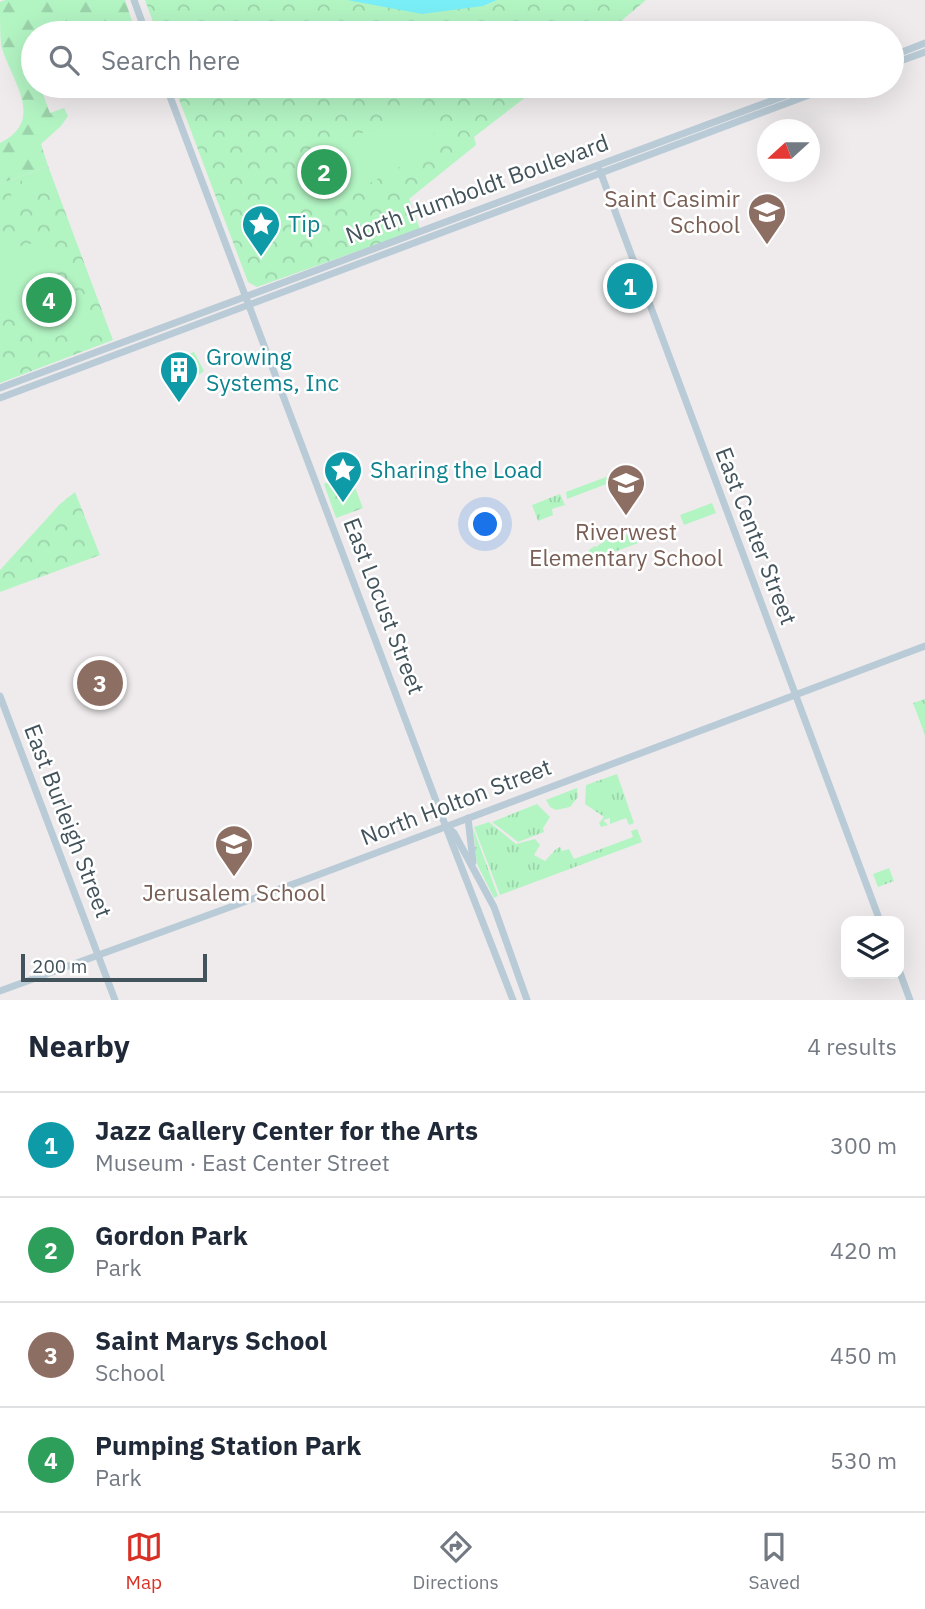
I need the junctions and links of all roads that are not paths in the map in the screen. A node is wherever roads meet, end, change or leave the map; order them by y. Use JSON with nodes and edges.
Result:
{"nodes":[{"id":1,"x":134,"y":0,"type":"edge"},
{"id":2,"x":142,"y":21,"type":"edge"},
{"id":3,"x":925,"y":43,"type":"edge"},
{"id":4,"x":904,"y":51,"type":"edge"},
{"id":5,"x":925,"y":52,"type":"edge"},
{"id":6,"x":904,"y":60,"type":"edge"},
{"id":7,"x":171,"y":98,"type":"edge"},
{"id":8,"x":779,"y":98,"type":"edge"},
{"id":9,"x":801,"y":98,"type":"edge"},
{"id":10,"x":602,"y":164,"type":"junction"},
{"id":11,"x":600,"y":174,"type":"junction"},
{"id":12,"x":245,"y":295,"type":"junction"},
{"id":13,"x":249,"y":304,"type":"junction"},
{"id":14,"x":0,"y":388,"type":"edge"},
{"id":15,"x":0,"y":398,"type":"edge"},
{"id":16,"x":925,"y":646,"type":"edge"},
{"id":17,"x":796,"y":695,"type":"junction"},
{"id":18,"x":0,"y":696,"type":"edge"},
{"id":19,"x":468,"y":818,"type":"junction"},
{"id":20,"x":447,"y":826,"type":"junction"},
{"id":21,"x":474,"y":870,"type":"junction"},
{"id":22,"x":878,"y":916,"type":"edge"},
{"id":23,"x":98,"y":956,"type":"junction"},
{"id":24,"x":902,"y":979,"type":"edge"},
{"id":25,"x":0,"y":991,"type":"edge"},
{"id":26,"x":115,"y":1000,"type":"edge"},
{"id":27,"x":513,"y":1000,"type":"edge"},
{"id":28,"x":527,"y":1000,"type":"edge"},
{"id":29,"x":910,"y":1000,"type":"edge"}],
"edges":[{"from":1,"to":2,"type":"main road"},
{"from":3,"to":4,"type":"main road"},
{"from":5,"to":6,"type":"main road"},
{"from":7,"to":12,"type":"main road","name":"East Locust Street"},
{"from":8,"to":10,"type":"main road","name":"North Humboldt Boulevard"},
{"from":9,"to":11,"type":"main road","name":"North Humboldt Boulevard"},
{"from":10,"to":11,"type":"main road"},
{"from":10,"to":12,"type":"main road","name":"North Humboldt Boulevard"},
{"from":11,"to":13,"type":"main road","name":"North Humboldt Boulevard"},
{"from":11,"to":17,"type":"main road","name":"East Center Street"},
{"from":12,"to":13,"type":"main road","name":"East Locust Street"},
{"from":12,"to":14,"type":"main road","name":"North Humboldt Boulevard"},
{"from":13,"to":15,"type":"main road"},
{"from":13,"to":20,"type":"main road","name":"East Locust Street"},
{"from":16,"to":17,"type":"main road","name":"North Holton Street"},
{"from":17,"to":19,"type":"main road","name":"North Holton Street"},
{"from":17,"to":22,"type":"main road","name":"East Center Street"},
{"from":18,"to":23,"type":"main road","name":"East Burleigh Street"},
{"from":19,"to":20,"type":"main road","name":"North Holton Street"},
{"from":19,"to":21,"type":"main road"},
{"from":20,"to":21,"type":"main road","name":"East Locust Street"},
{"from":20,"to":23,"type":"main road","name":"North Holton Street"},
{"from":20,"to":27,"type":"main road","name":"East Locust Street"},
{"from":21,"to":28,"type":"main road","name":"East Locust Street"},
{"from":23,"to":25,"type":"main road","name":"North Holton Street"},
{"from":23,"to":26,"type":"main road","name":"East Burleigh Street"},
{"from":24,"to":29,"type":"main road"}]}
